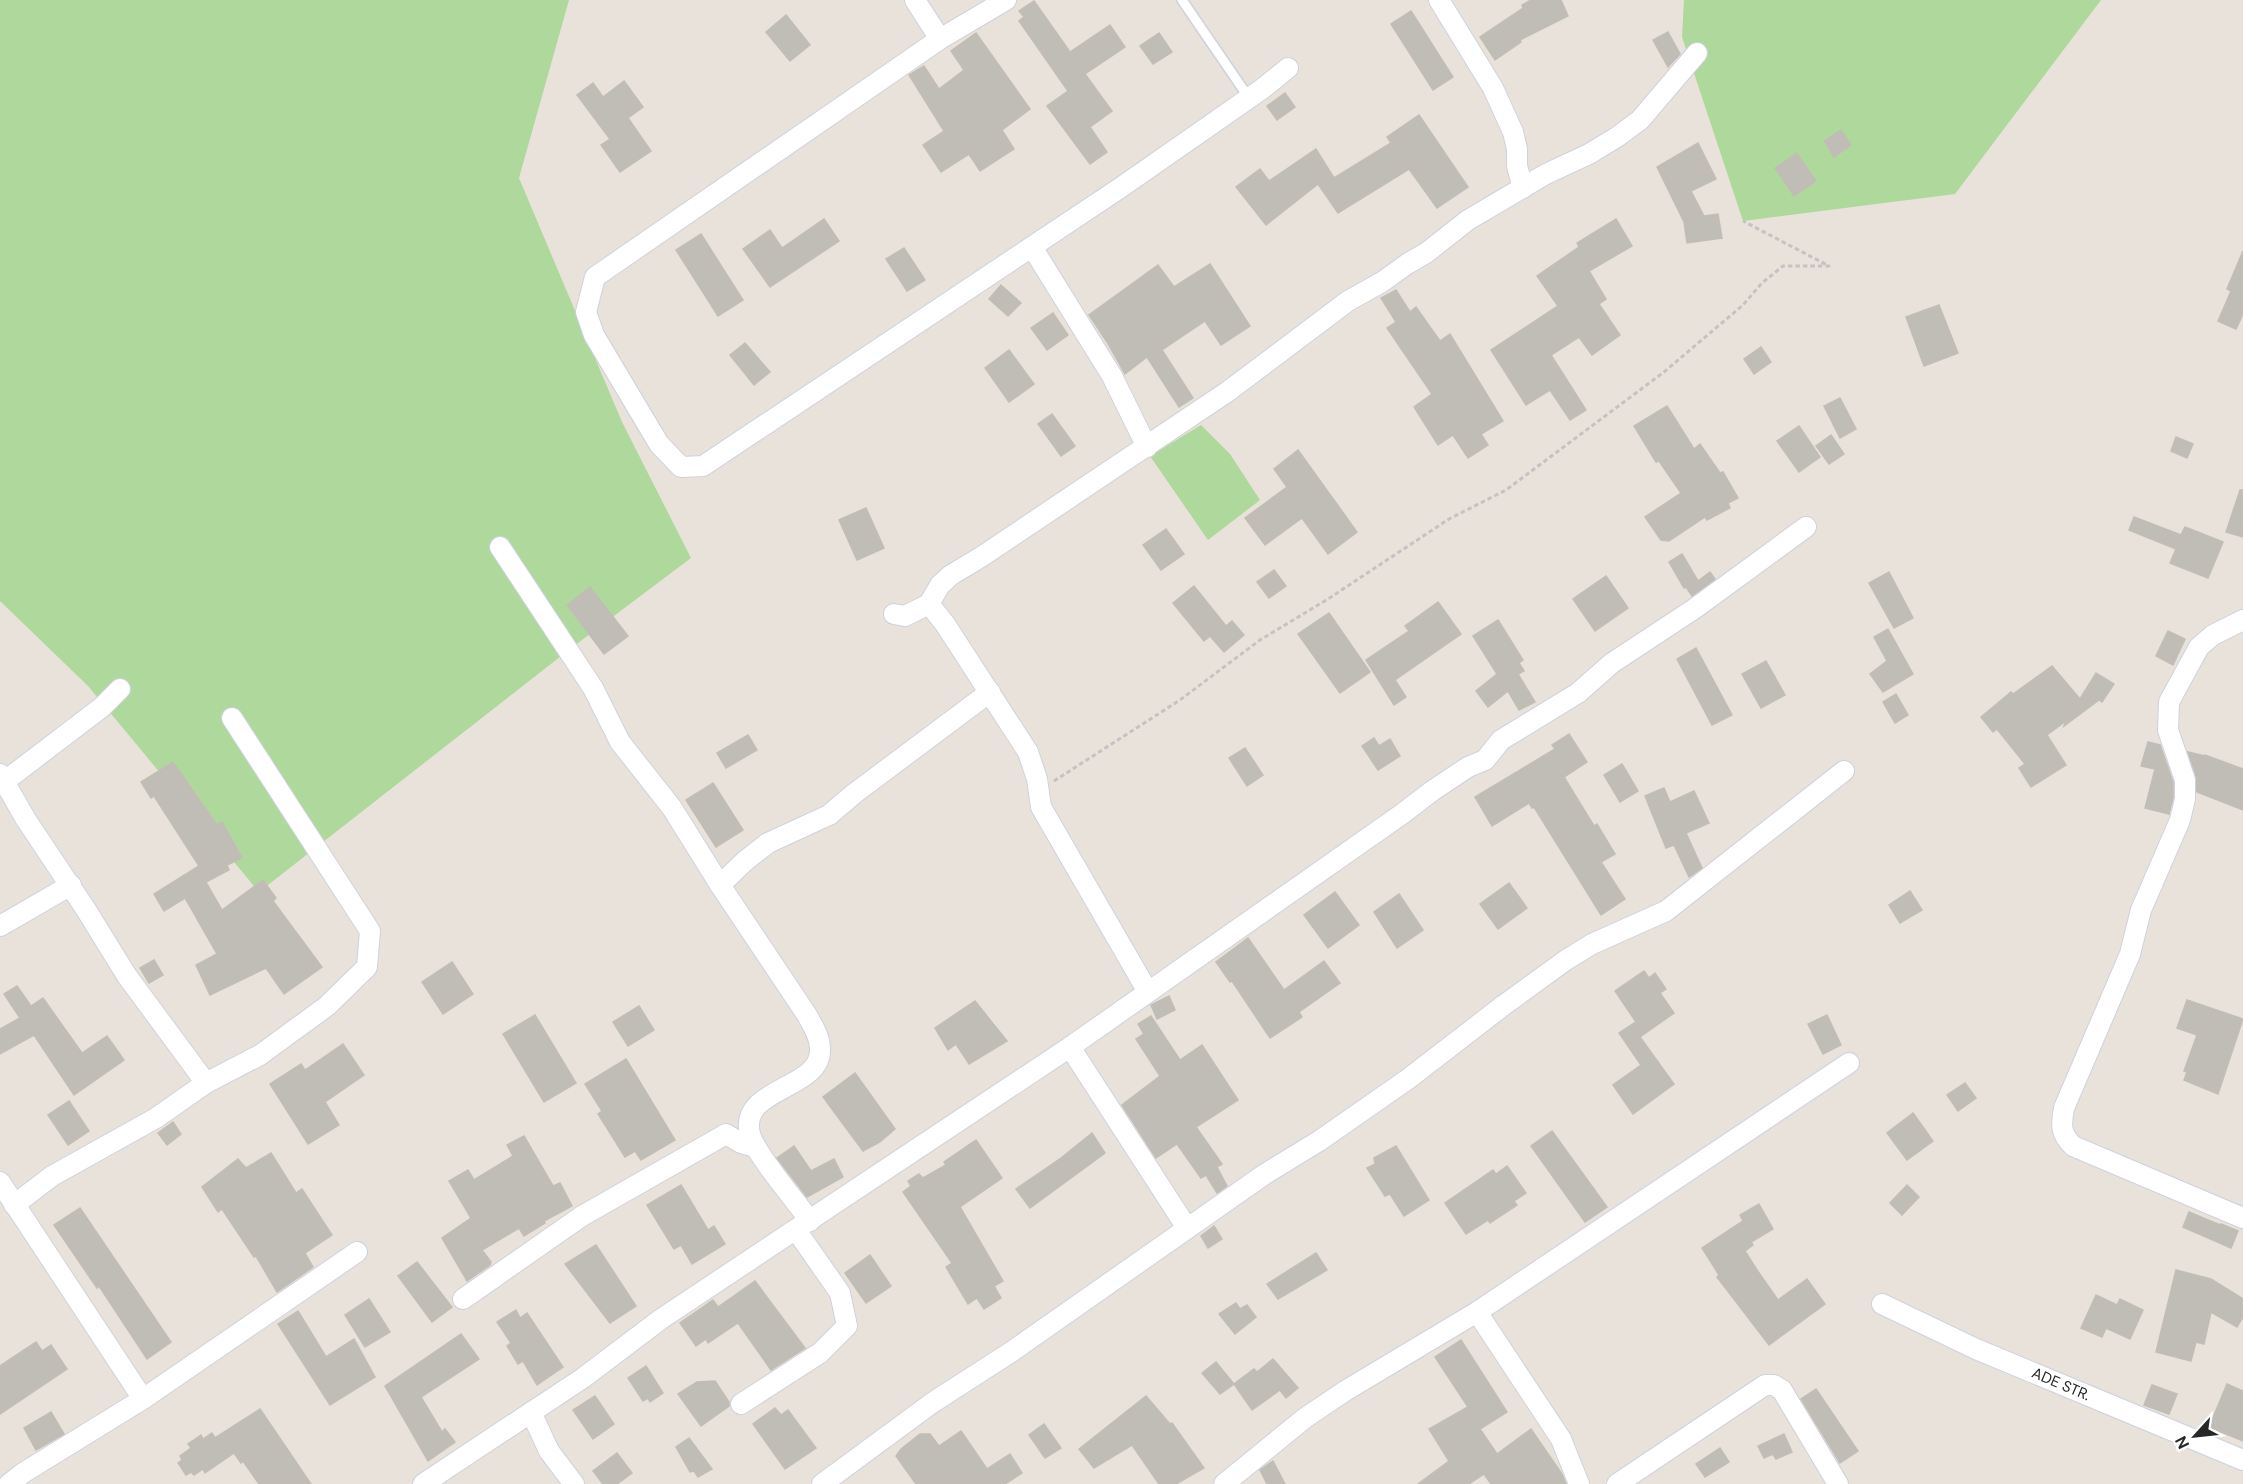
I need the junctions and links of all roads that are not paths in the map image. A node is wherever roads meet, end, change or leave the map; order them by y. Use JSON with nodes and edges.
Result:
{"nodes":[{"id":1,"x":915,"y":0,"type":"edge"},
{"id":2,"x":1006,"y":0,"type":"edge"},
{"id":3,"x":1182,"y":0,"type":"edge"},
{"id":4,"x":1439,"y":0,"type":"edge"},
{"id":5,"x":940,"y":39,"type":"junction"},
{"id":6,"x":1697,"y":53,"type":"dead end"},
{"id":7,"x":1288,"y":68,"type":"dead end"},
{"id":8,"x":1248,"y":98,"type":"junction"},
{"id":9,"x":1524,"y":188,"type":"junction"},
{"id":10,"x":1032,"y":247,"type":"junction"},
{"id":11,"x":1147,"y":447,"type":"junction"},
{"id":12,"x":1806,"y":527,"type":"dead end"},
{"id":13,"x":500,"y":547,"type":"dead end"},
{"id":14,"x":929,"y":604,"type":"junction"},
{"id":15,"x":894,"y":614,"type":"dead end"},
{"id":16,"x":2243,"y":620,"type":"edge"},
{"id":17,"x":120,"y":689,"type":"dead end"},
{"id":18,"x":990,"y":692,"type":"junction"},
{"id":19,"x":232,"y":718,"type":"dead end"},
{"id":20,"x":1844,"y":771,"type":"dead end"},
{"id":21,"x":2,"y":777,"type":"edge"},
{"id":22,"x":71,"y":885,"type":"junction"},
{"id":23,"x":720,"y":885,"type":"junction"},
{"id":24,"x":0,"y":926,"type":"edge"},
{"id":25,"x":1148,"y":992,"type":"junction"},
{"id":26,"x":1070,"y":1047,"type":"junction"},
{"id":27,"x":1849,"y":1063,"type":"dead end"},
{"id":28,"x":206,"y":1083,"type":"junction"},
{"id":29,"x":755,"y":1147,"type":"junction"},
{"id":30,"x":0,"y":1182,"type":"edge"},
{"id":31,"x":14,"y":1205,"type":"junction"},
{"id":32,"x":2243,"y":1218,"type":"edge"},
{"id":33,"x":803,"y":1225,"type":"junction"},
{"id":34,"x":1187,"y":1228,"type":"junction"},
{"id":35,"x":357,"y":1252,"type":"dead end"},
{"id":36,"x":463,"y":1299,"type":"dead end"},
{"id":37,"x":1882,"y":1304,"type":"dead end"},
{"id":38,"x":1477,"y":1312,"type":"junction"},
{"id":39,"x":143,"y":1399,"type":"junction"},
{"id":40,"x":741,"y":1404,"type":"dead end"},
{"id":41,"x":531,"y":1412,"type":"junction"},
{"id":42,"x":2243,"y":1460,"type":"edge"},
{"id":43,"x":9,"y":1484,"type":"edge"},
{"id":44,"x":423,"y":1484,"type":"edge"},
{"id":45,"x":574,"y":1484,"type":"edge"},
{"id":46,"x":822,"y":1484,"type":"edge"},
{"id":47,"x":1224,"y":1484,"type":"edge"},
{"id":48,"x":1579,"y":1484,"type":"edge"},
{"id":49,"x":1617,"y":1484,"type":"edge"},
{"id":50,"x":1838,"y":1484,"type":"edge"}],
"edges":[{"from":1,"to":5,"type":"street"},
{"from":2,"to":5,"type":"street"},
{"from":3,"to":8,"type":"lane"},
{"from":4,"to":9,"type":"street"},
{"from":5,"to":10,"type":"street"},
{"from":6,"to":9,"type":"street"},
{"from":7,"to":8,"type":"street"},
{"from":8,"to":10,"type":"street"},
{"from":9,"to":11,"type":"street"},
{"from":10,"to":11,"type":"street"},
{"from":11,"to":14,"type":"street"},
{"from":12,"to":25,"type":"street"},
{"from":13,"to":23,"type":"street"},
{"from":14,"to":15,"type":"street"},
{"from":14,"to":18,"type":"street"},
{"from":16,"to":32,"type":"street"},
{"from":17,"to":21,"type":"street"},
{"from":18,"to":23,"type":"street"},
{"from":18,"to":25,"type":"street"},
{"from":19,"to":28,"type":"street"},
{"from":20,"to":34,"type":"street"},
{"from":21,"to":22,"type":"street"},
{"from":22,"to":24,"type":"street"},
{"from":22,"to":28,"type":"street"},
{"from":23,"to":29,"type":"street"},
{"from":25,"to":26,"type":"street"},
{"from":26,"to":33,"type":"street"},
{"from":26,"to":34,"type":"street"},
{"from":27,"to":38,"type":"street"},
{"from":28,"to":31,"type":"street"},
{"from":29,"to":33,"type":"street"},
{"from":29,"to":36,"type":"street"},
{"from":30,"to":31,"type":"street"},
{"from":31,"to":39,"type":"street"},
{"from":33,"to":40,"type":"street"},
{"from":33,"to":41,"type":"street"},
{"from":34,"to":46,"type":"street"},
{"from":35,"to":39,"type":"street"},
{"from":37,"to":42,"type":"street","name":"ADE STR."},
{"from":38,"to":47,"type":"street"},
{"from":38,"to":48,"type":"street"},
{"from":39,"to":43,"type":"street"},
{"from":41,"to":44,"type":"street"},
{"from":41,"to":45,"type":"street"},
{"from":49,"to":50,"type":"street"}]}
